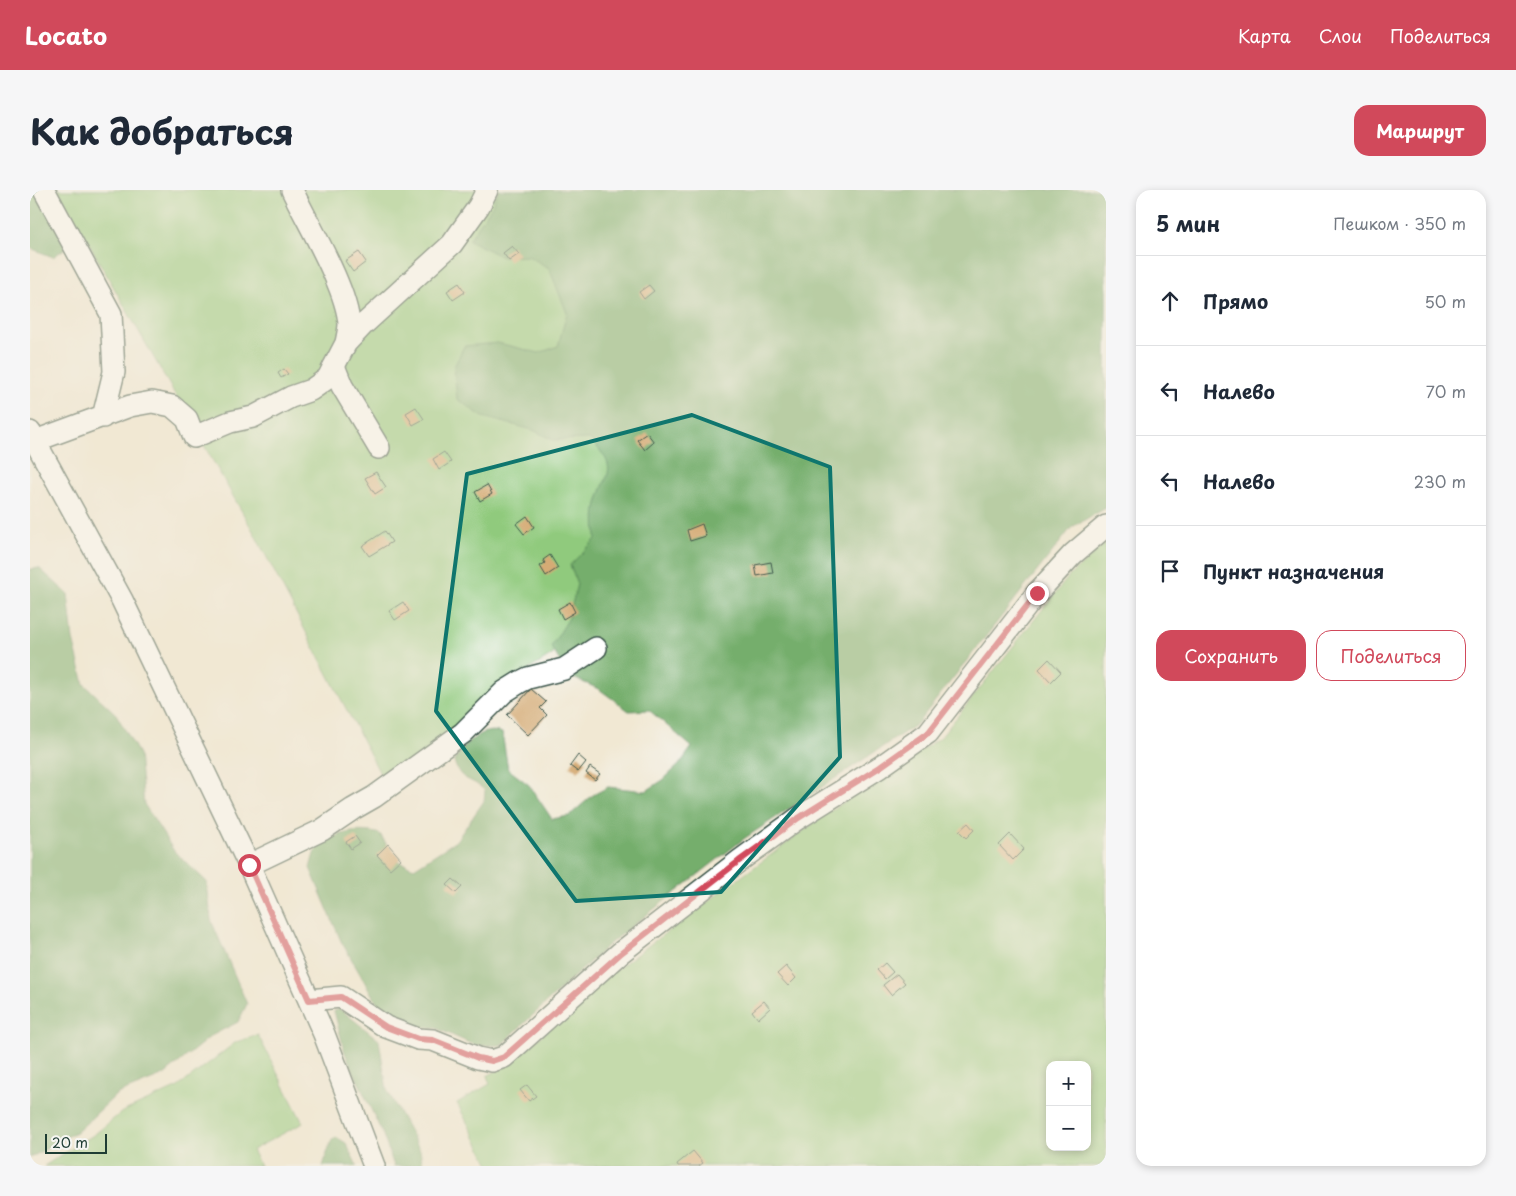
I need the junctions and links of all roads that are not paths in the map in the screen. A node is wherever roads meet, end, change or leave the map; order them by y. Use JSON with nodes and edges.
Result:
{"nodes":[{"id":1,"x":44,"y":190,"type":"edge"},
{"id":2,"x":292,"y":190,"type":"edge"},
{"id":3,"x":487,"y":190,"type":"edge"},
{"id":4,"x":346,"y":343,"type":"junction"},
{"id":5,"x":334,"y":366,"type":"junction"},
{"id":6,"x":103,"y":417,"type":"junction"},
{"id":7,"x":34,"y":445,"type":"edge"},
{"id":8,"x":379,"y":448,"type":"dead end"},
{"id":9,"x":1106,"y":526,"type":"edge"},
{"id":10,"x":596,"y":648,"type":"dead end"},
{"id":11,"x":249,"y":865,"type":"junction"},
{"id":12,"x":309,"y":1000,"type":"junction"},
{"id":13,"x":374,"y":1166,"type":"edge"}],
"edges":[{"from":1,"to":6,"type":"street"},
{"from":2,"to":4,"type":"street"},
{"from":3,"to":4,"type":"street"},
{"from":4,"to":5,"type":"street"},
{"from":5,"to":6,"type":"street"},
{"from":5,"to":8,"type":"street"},
{"from":6,"to":7,"type":"street"},
{"from":7,"to":11,"type":"street"},
{"from":9,"to":12,"type":"street"},
{"from":10,"to":11,"type":"street"},
{"from":11,"to":12,"type":"street"},
{"from":12,"to":13,"type":"street"}]}
